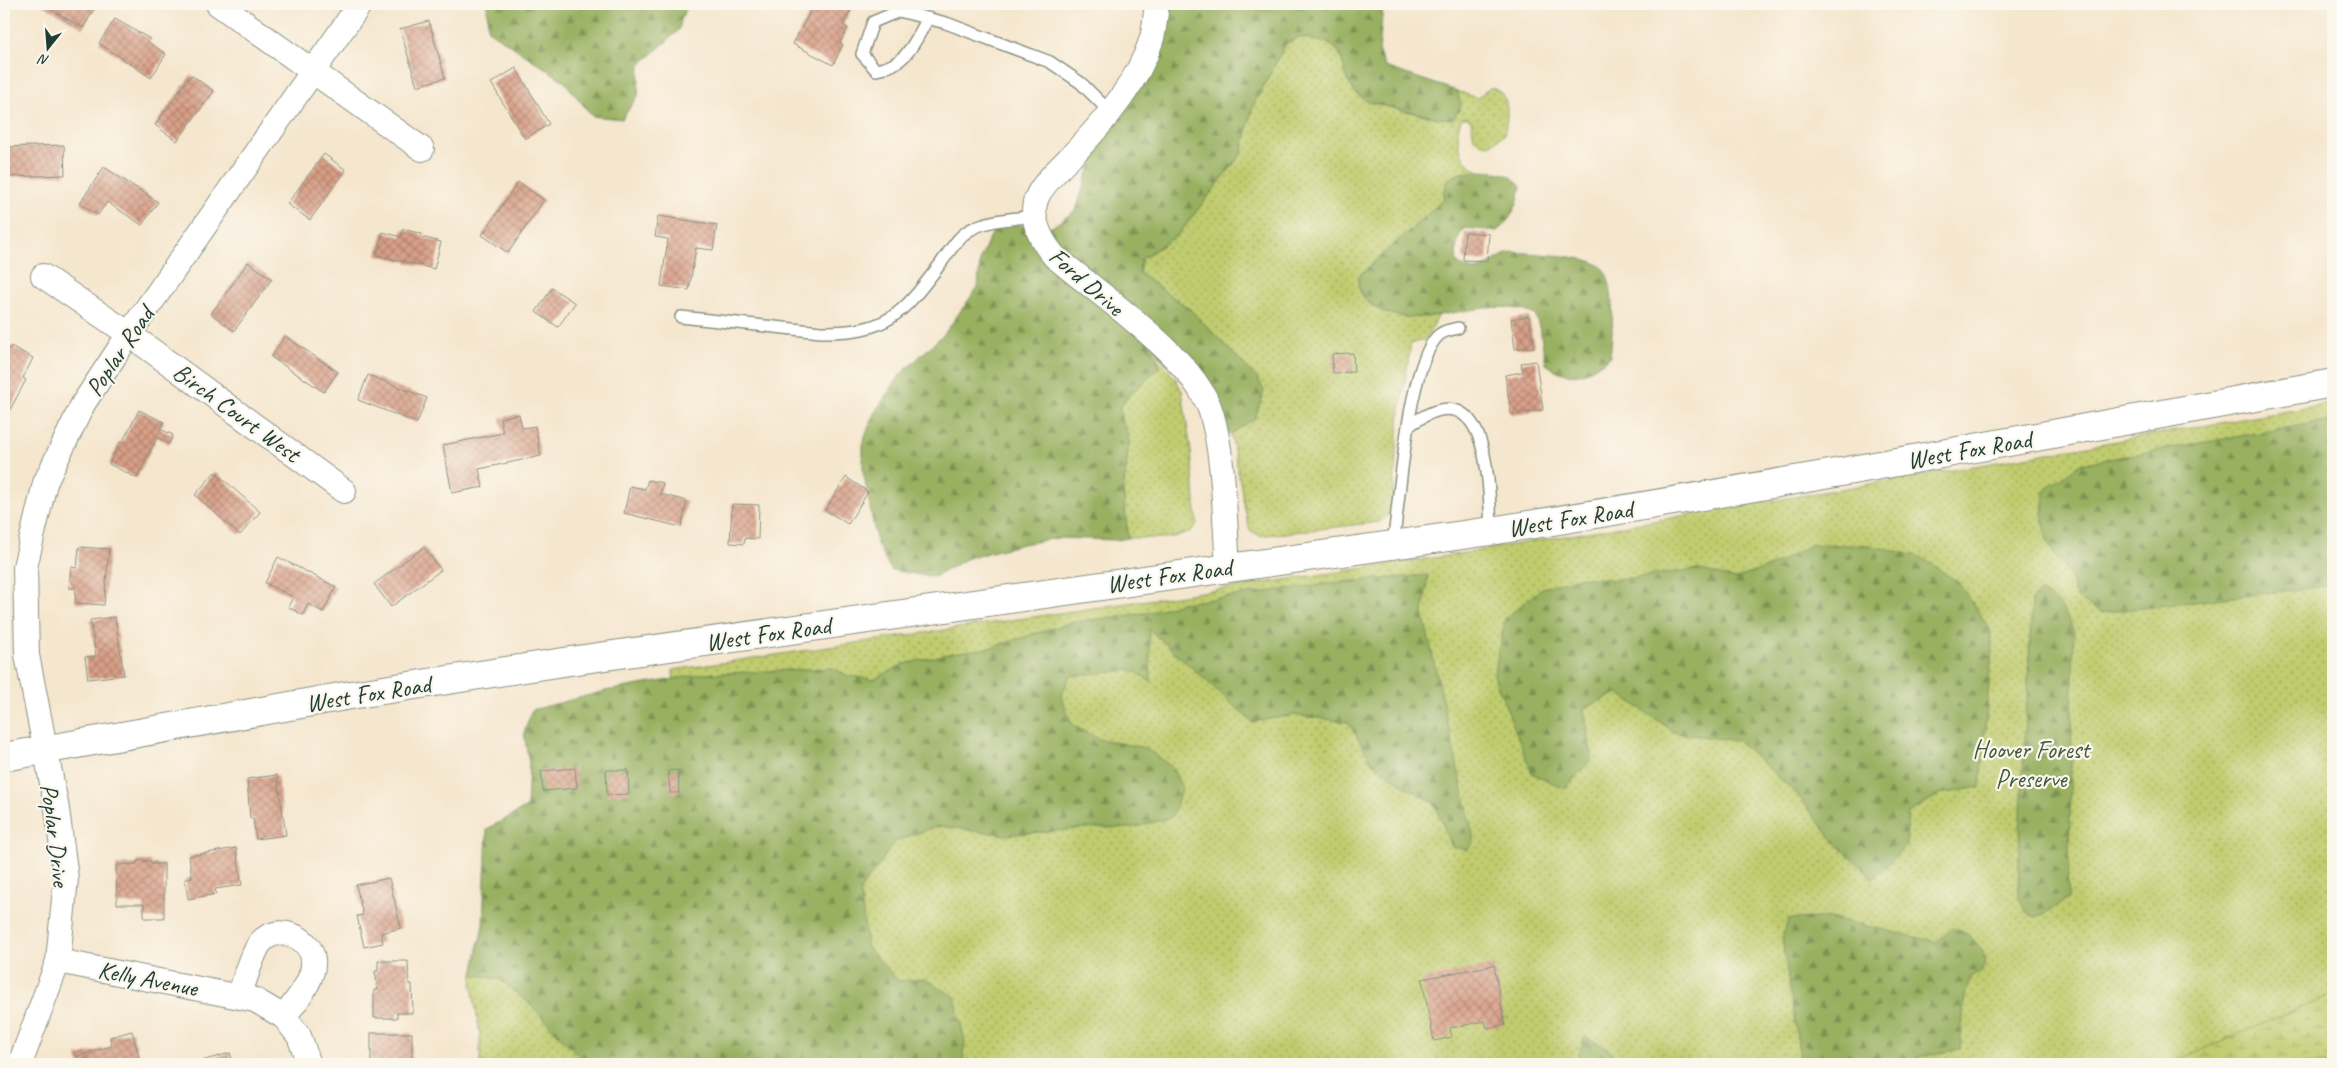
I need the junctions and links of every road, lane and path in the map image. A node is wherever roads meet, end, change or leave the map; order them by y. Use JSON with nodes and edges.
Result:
{"nodes":[{"id":1,"x":218,"y":4,"type":"edge"},
{"id":2,"x":360,"y":4,"type":"edge"},
{"id":3,"x":1157,"y":4,"type":"edge"},
{"id":4,"x":928,"y":18,"type":"junction"},
{"id":5,"x":312,"y":72,"type":"junction"},
{"id":6,"x":1110,"y":112,"type":"junction"},
{"id":7,"x":422,"y":150,"type":"dead end"},
{"id":8,"x":1034,"y":216,"type":"junction"},
{"id":9,"x":43,"y":276,"type":"dead end"},
{"id":10,"x":682,"y":317,"type":"dead end"},
{"id":11,"x":1458,"y":328,"type":"dead end"},
{"id":12,"x":129,"y":334,"type":"junction"},
{"id":13,"x":2333,"y":383,"type":"edge"},
{"id":14,"x":1409,"y":426,"type":"junction"},
{"id":15,"x":344,"y":491,"type":"dead end"},
{"id":16,"x":1491,"y":531,"type":"junction"},
{"id":17,"x":1393,"y":545,"type":"junction"},
{"id":18,"x":1228,"y":566,"type":"junction"},
{"id":19,"x":44,"y":750,"type":"junction"},
{"id":20,"x":4,"y":757,"type":"edge"},
{"id":21,"x":58,"y":961,"type":"junction"},
{"id":22,"x":239,"y":996,"type":"junction"},
{"id":23,"x":284,"y":1017,"type":"junction"},
{"id":24,"x":20,"y":1064,"type":"edge"},
{"id":25,"x":309,"y":1064,"type":"edge"}],
"edges":[{"from":1,"to":5,"type":"street"},
{"from":2,"to":5,"type":"street","name":"Poplar Road"},
{"from":3,"to":6,"type":"street"},
{"from":4,"to":4,"type":"lane"},
{"from":4,"to":6,"type":"lane"},
{"from":5,"to":7,"type":"street"},
{"from":5,"to":12,"type":"street","name":"Poplar Road"},
{"from":6,"to":8,"type":"street"},
{"from":8,"to":10,"type":"lane"},
{"from":8,"to":18,"type":"street","name":"Ford Drive"},
{"from":9,"to":12,"type":"street","name":"Birch Court West"},
{"from":11,"to":14,"type":"lane"},
{"from":12,"to":15,"type":"street","name":"Birch Court West"},
{"from":12,"to":19,"type":"street","name":"Poplar Road"},
{"from":13,"to":16,"type":"street","name":"West Fox Road"},
{"from":14,"to":16,"type":"lane"},
{"from":14,"to":17,"type":"lane"},
{"from":16,"to":17,"type":"street","name":"West Fox Road"},
{"from":17,"to":18,"type":"street","name":"West Fox Road"},
{"from":18,"to":19,"type":"street","name":"West Fox Road"},
{"from":19,"to":20,"type":"street","name":"West Fox Road"},
{"from":19,"to":21,"type":"street","name":"Poplar Drive"},
{"from":21,"to":22,"type":"street","name":"Kelly Avenue"},
{"from":21,"to":24,"type":"street","name":"Poplar Drive"},
{"from":22,"to":23,"type":"street","name":"Kelly Avenue"},
{"from":22,"to":23,"type":"street"},
{"from":23,"to":25,"type":"street","name":"Kelly Avenue"}]}
